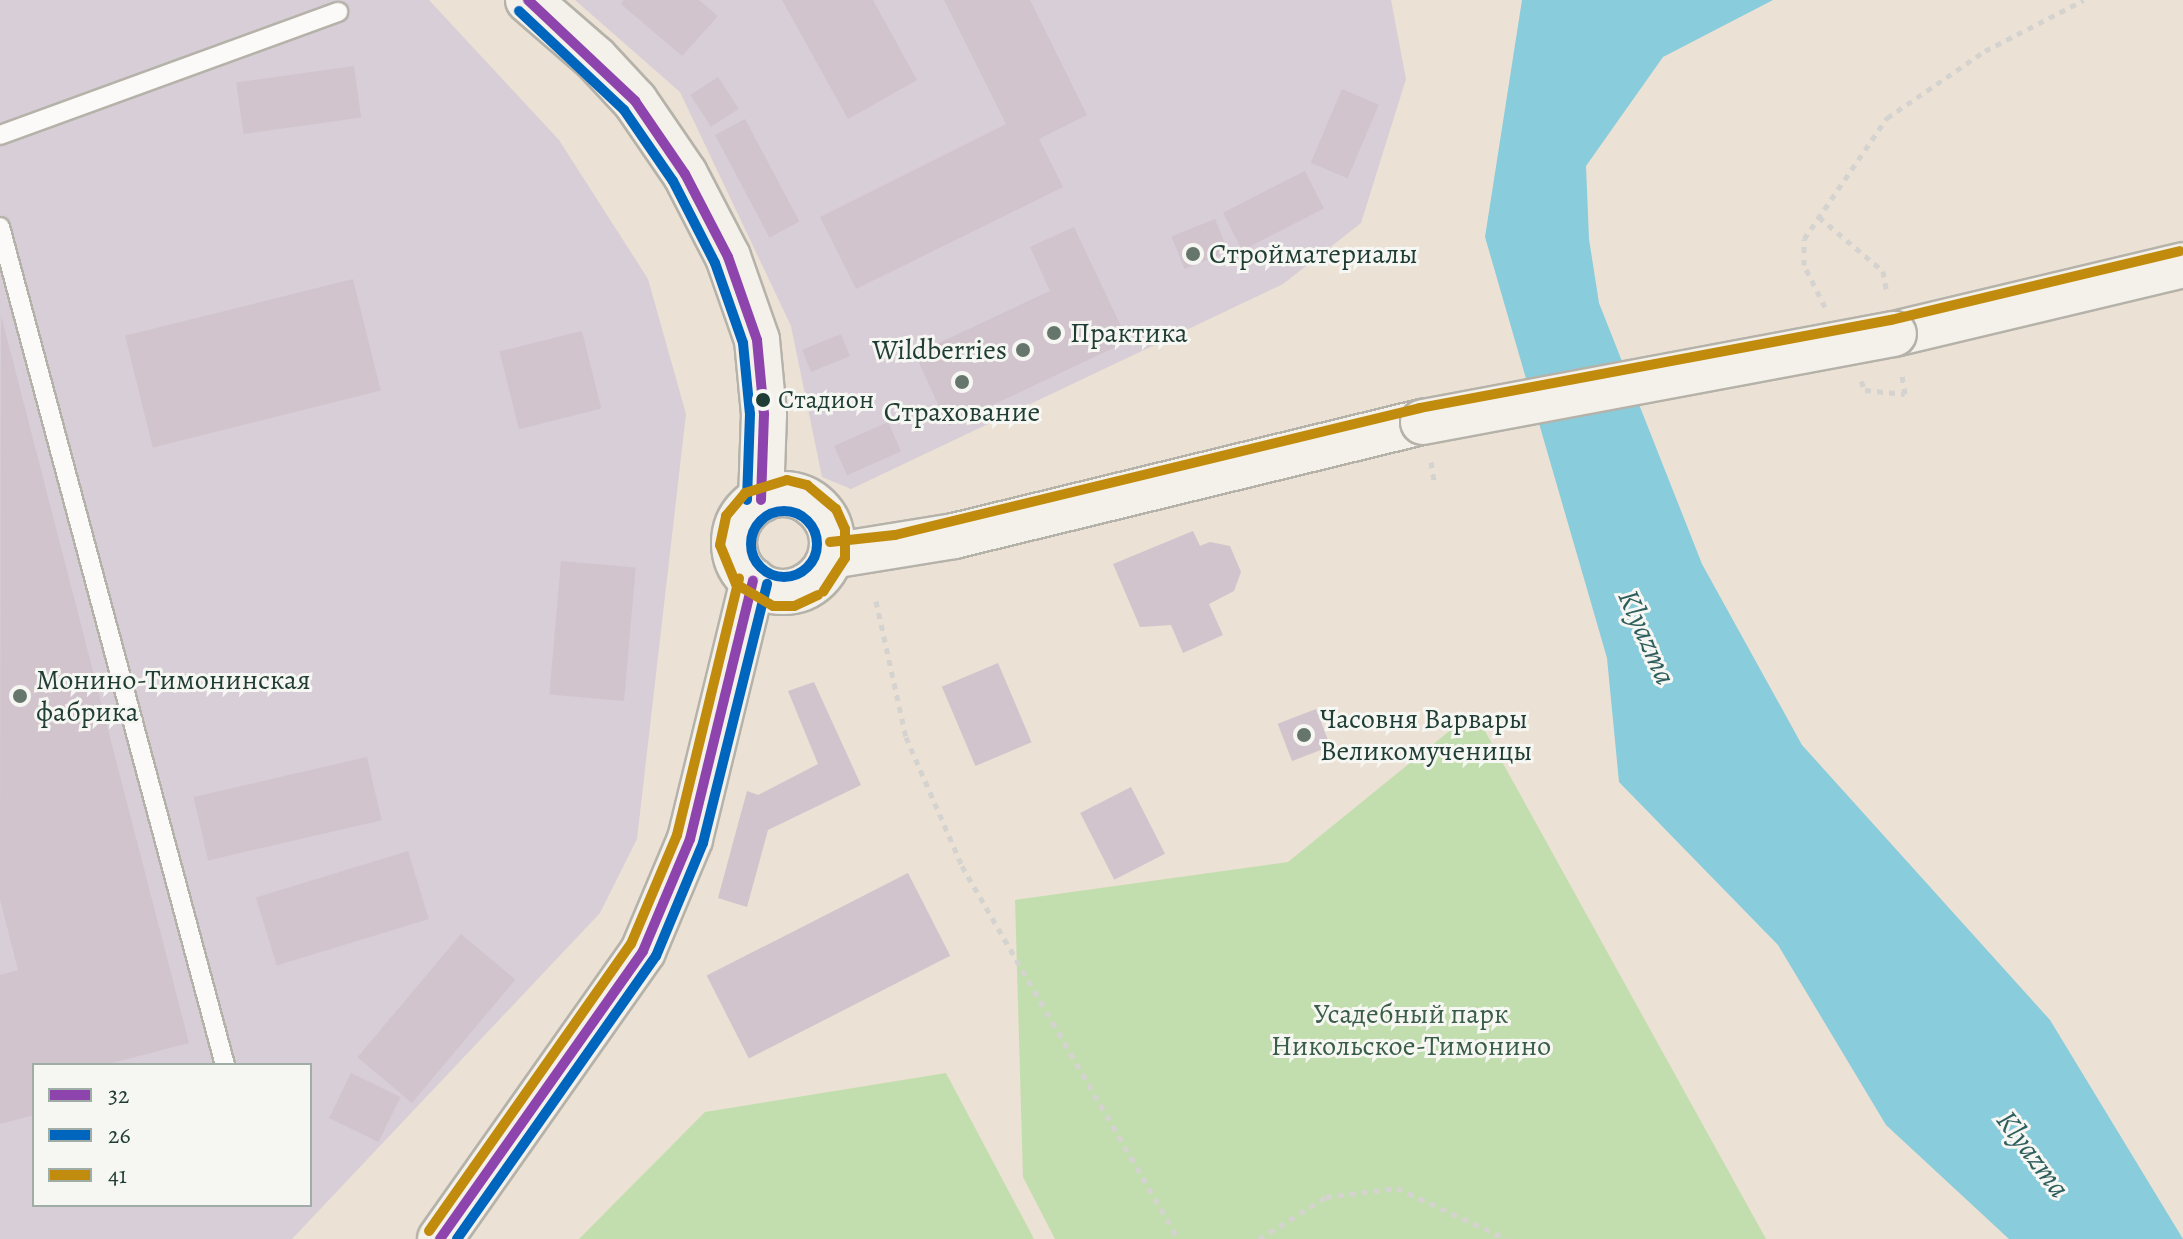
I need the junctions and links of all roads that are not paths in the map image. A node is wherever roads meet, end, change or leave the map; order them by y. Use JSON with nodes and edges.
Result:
{"nodes":[{"id":1,"x":528,"y":0,"type":"edge"},
{"id":2,"x":338,"y":12,"type":"dead end"},
{"id":3,"x":0,"y":135,"type":"edge"},
{"id":4,"x":0,"y":227,"type":"edge"},
{"id":5,"x":2183,"y":265,"type":"edge"},
{"id":6,"x":763,"y":396,"type":"junction"},
{"id":7,"x":761,"y":500,"type":"junction"},
{"id":8,"x":831,"y":556,"type":"junction"},
{"id":9,"x":753,"y":581,"type":"junction"},
{"id":10,"x":736,"y":654,"type":"junction"},
{"id":11,"x":224,"y":1063,"type":"edge"},
{"id":12,"x":440,"y":1239,"type":"edge"}],
"edges":[{"from":1,"to":6,"type":"main road"},
{"from":2,"to":3,"type":"lane"},
{"from":4,"to":11,"type":"lane"},
{"from":5,"to":8,"type":"main road","bridge":true},
{"from":6,"to":7,"type":"main road"},
{"from":6,"to":10,"type":"main road"},
{"from":7,"to":8,"type":"main road"},
{"from":7,"to":9,"type":"main road"},
{"from":8,"to":9,"type":"main road"},
{"from":9,"to":10,"type":"main road"},
{"from":10,"to":12,"type":"main road"}]}
